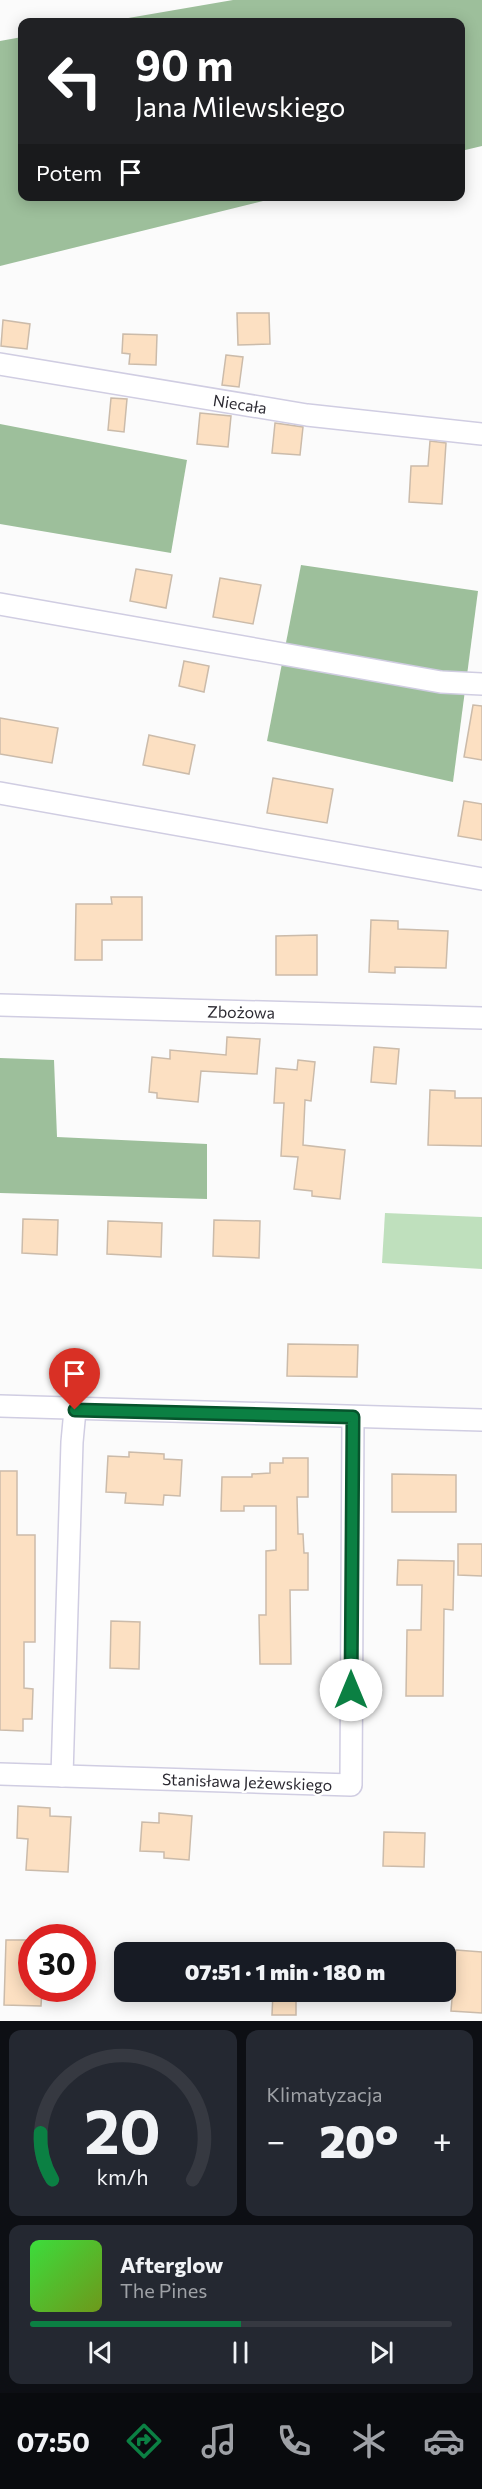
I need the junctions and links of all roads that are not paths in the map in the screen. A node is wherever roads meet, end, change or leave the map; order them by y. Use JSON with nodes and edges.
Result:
{"nodes":[{"id":1,"x":0,"y":364,"type":"edge"},
{"id":2,"x":482,"y":434,"type":"edge"},
{"id":3,"x":0,"y":604,"type":"edge"},
{"id":4,"x":482,"y":684,"type":"edge"},
{"id":5,"x":0,"y":794,"type":"edge"},
{"id":6,"x":482,"y":879,"type":"edge"},
{"id":7,"x":0,"y":1005,"type":"edge"},
{"id":8,"x":482,"y":1018,"type":"edge"},
{"id":9,"x":0,"y":1406,"type":"edge"},
{"id":10,"x":75,"y":1410,"type":"junction"},
{"id":11,"x":353,"y":1417,"type":"junction"},
{"id":12,"x":482,"y":1420,"type":"edge"},
{"id":13,"x":0,"y":1774,"type":"edge"},
{"id":14,"x":63,"y":1776,"type":"junction"}],
"edges":[{"from":1,"to":2,"type":"street","name":"Niecała"},
{"from":3,"to":4,"type":"street"},
{"from":5,"to":6,"type":"street"},
{"from":7,"to":8,"type":"street","name":"Zbożowa"},
{"from":9,"to":10,"type":"street"},
{"from":10,"to":11,"type":"street"},
{"from":10,"to":14,"type":"street"},
{"from":11,"to":12,"type":"street"},
{"from":11,"to":14,"type":"street","name":"Stanisława Jeżewskiego"},
{"from":13,"to":14,"type":"street","name":"Stanisława Jeżewskiego"}]}
